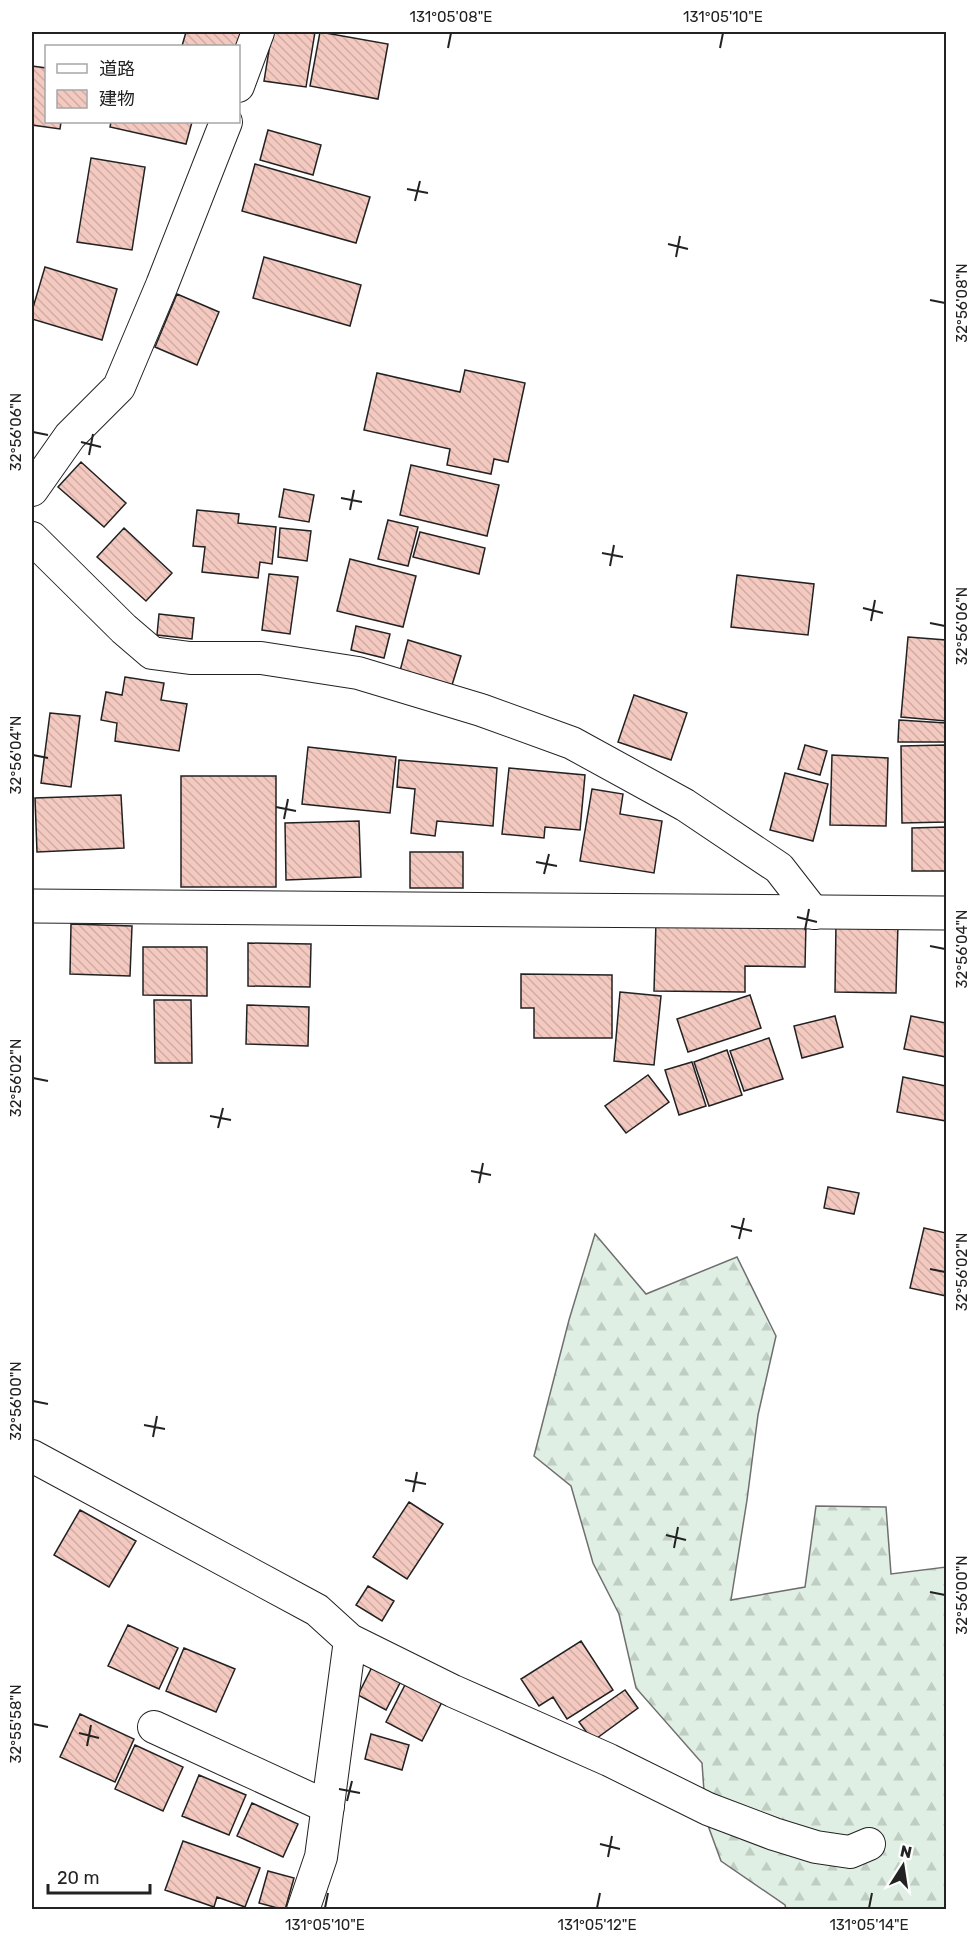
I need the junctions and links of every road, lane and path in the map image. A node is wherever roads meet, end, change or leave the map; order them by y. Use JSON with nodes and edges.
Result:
{"nodes":[{"id":1,"x":258,"y":32,"type":"edge"},
{"id":2,"x":240,"y":81,"type":"edge"},
{"id":3,"x":226,"y":123,"type":"edge"},
{"id":4,"x":32,"y":490,"type":"edge"},
{"id":5,"x":32,"y":538,"type":"edge"},
{"id":6,"x":32,"y":906,"type":"edge"},
{"id":7,"x":814,"y":913,"type":"junction"},
{"id":8,"x":946,"y":913,"type":"edge"},
{"id":9,"x":32,"y":1456,"type":"edge"},
{"id":10,"x":350,"y":1640,"type":"junction"},
{"id":11,"x":154,"y":1727,"type":"dead end"},
{"id":12,"x":327,"y":1807,"type":"junction"},
{"id":13,"x":869,"y":1844,"type":"dead end"},
{"id":14,"x":303,"y":1910,"type":"edge"}],
"edges":[{"from":1,"to":2,"type":"street"},
{"from":3,"to":4,"type":"street"},
{"from":5,"to":7,"type":"street"},
{"from":6,"to":7,"type":"street"},
{"from":7,"to":8,"type":"street"},
{"from":9,"to":10,"type":"street"},
{"from":10,"to":12,"type":"street"},
{"from":10,"to":13,"type":"street"},
{"from":11,"to":12,"type":"street"},
{"from":12,"to":14,"type":"street"}]}
